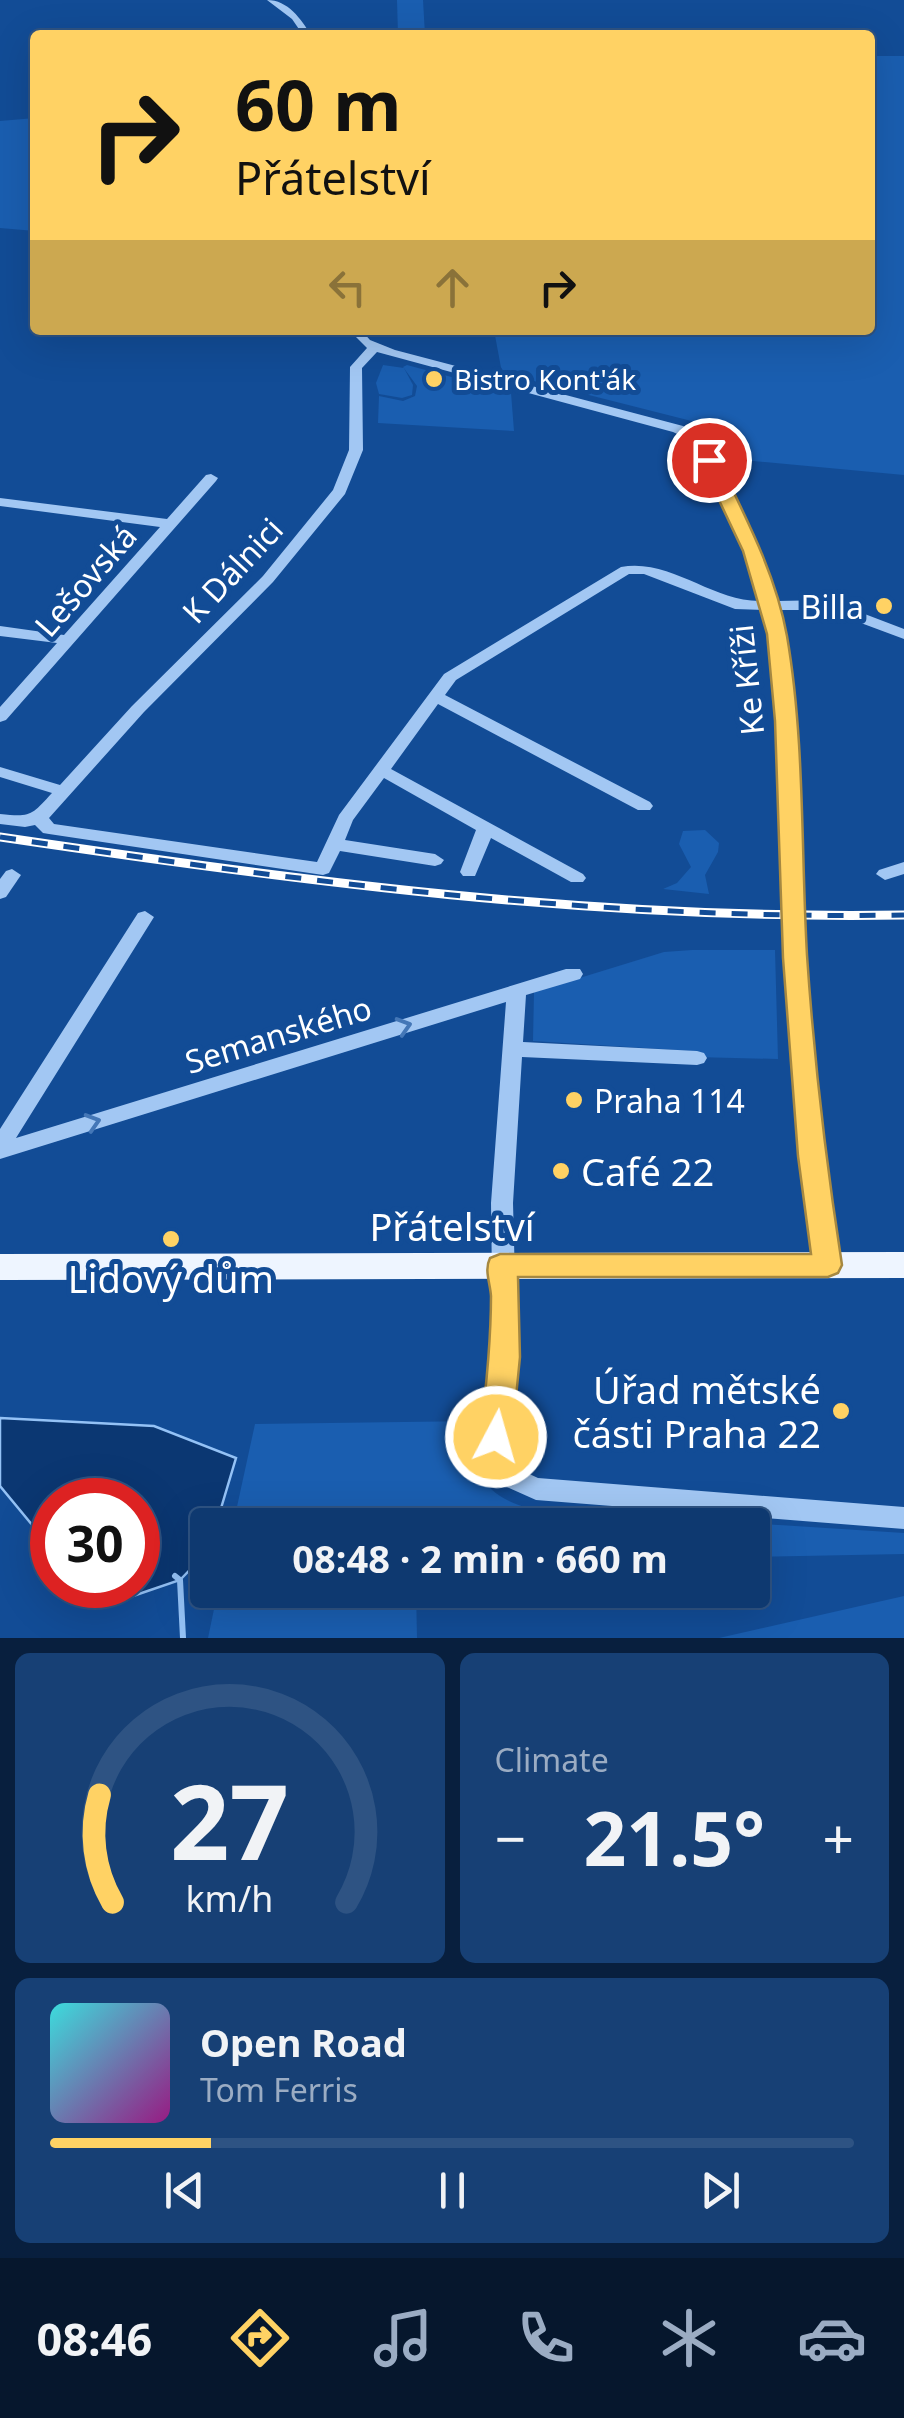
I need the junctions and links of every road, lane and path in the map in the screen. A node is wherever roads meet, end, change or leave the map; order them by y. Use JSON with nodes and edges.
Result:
{"nodes":[{"id":1,"x":271,"y":0,"type":"edge"},
{"id":2,"x":303,"y":30,"type":"edge"},
{"id":3,"x":361,"y":335,"type":"edge"},
{"id":4,"x":374,"y":347,"type":"junction"},
{"id":5,"x":211,"y":478,"type":"dead end"},
{"id":6,"x":0,"y":502,"type":"edge"},
{"id":7,"x":170,"y":524,"type":"junction"},
{"id":8,"x":770,"y":606,"type":"junction"},
{"id":9,"x":0,"y":630,"type":"edge"},
{"id":10,"x":904,"y":634,"type":"edge"},
{"id":11,"x":68,"y":640,"type":"junction"},
{"id":12,"x":436,"y":697,"type":"junction"},
{"id":13,"x":0,"y":717,"type":"edge"},
{"id":14,"x":381,"y":770,"type":"junction"},
{"id":15,"x":0,"y":772,"type":"edge"},
{"id":16,"x":63,"y":791,"type":"junction"},
{"id":17,"x":644,"y":806,"type":"dead end"},
{"id":18,"x":39,"y":818,"type":"junction"},
{"id":19,"x":0,"y":820,"type":"edge"},
{"id":20,"x":486,"y":828,"type":"junction"},
{"id":21,"x":334,"y":844,"type":"junction"},
{"id":22,"x":435,"y":860,"type":"dead end"},
{"id":23,"x":904,"y":868,"type":"edge"},
{"id":24,"x":469,"y":872,"type":"dead end"},
{"id":25,"x":884,"y":874,"type":"dead end"},
{"id":26,"x":12,"y":876,"type":"dead end"},
{"id":27,"x":577,"y":878,"type":"dead end"},
{"id":28,"x":0,"y":893,"type":"edge"},
{"id":29,"x":146,"y":917,"type":"dead end"},
{"id":30,"x":574,"y":974,"type":"dead end"},
{"id":31,"x":516,"y":993,"type":"junction"},
{"id":32,"x":513,"y":1050,"type":"junction"},
{"id":33,"x":697,"y":1058,"type":"dead end"},
{"id":34,"x":0,"y":1149,"type":"edge"},
{"id":35,"x":828,"y":1265,"type":"junction"},
{"id":36,"x":904,"y":1265,"type":"edge"},
{"id":37,"x":500,"y":1266,"type":"junction"},
{"id":38,"x":0,"y":1267,"type":"edge"},
{"id":39,"x":904,"y":1518,"type":"edge"}],
"edges":[{"from":1,"to":2,"type":"street"},
{"from":3,"to":4,"type":"street"},
{"from":4,"to":8,"type":"street","name":"Ke Kříži"},
{"from":4,"to":16,"type":"street","name":"K Dálnici"},
{"from":5,"to":7,"type":"street","name":"Lešovská"},
{"from":6,"to":7,"type":"street"},
{"from":7,"to":11,"type":"street","name":"Lešovská"},
{"from":8,"to":10,"type":"street"},
{"from":8,"to":12,"type":"street"},
{"from":8,"to":35,"type":"street","name":"Ke Kříži"},
{"from":9,"to":11,"type":"street"},
{"from":11,"to":13,"type":"street","name":"Lešovská"},
{"from":12,"to":14,"type":"street"},
{"from":12,"to":17,"type":"street"},
{"from":14,"to":20,"type":"street"},
{"from":14,"to":21,"type":"street"},
{"from":15,"to":16,"type":"street"},
{"from":16,"to":18,"type":"street","name":"K Dálnici"},
{"from":18,"to":19,"type":"street"},
{"from":18,"to":21,"type":"street"},
{"from":20,"to":24,"type":"street"},
{"from":20,"to":27,"type":"street"},
{"from":21,"to":22,"type":"street"},
{"from":23,"to":25,"type":"street"},
{"from":26,"to":28,"type":"street"},
{"from":29,"to":34,"type":"street"},
{"from":30,"to":31,"type":"street","name":"Semanského"},
{"from":31,"to":32,"type":"street"},
{"from":34,"to":31,"type":"street","name":"Semanského","one_way":true},
{"from":32,"to":33,"type":"street"},
{"from":32,"to":37,"type":"street"},
{"from":35,"to":36,"type":"main road","name":"Přátelství"},
{"from":35,"to":37,"type":"main road","name":"Přátelství"},
{"from":37,"to":38,"type":"main road","name":"Přátelství"},
{"from":37,"to":39,"type":"street"}]}
